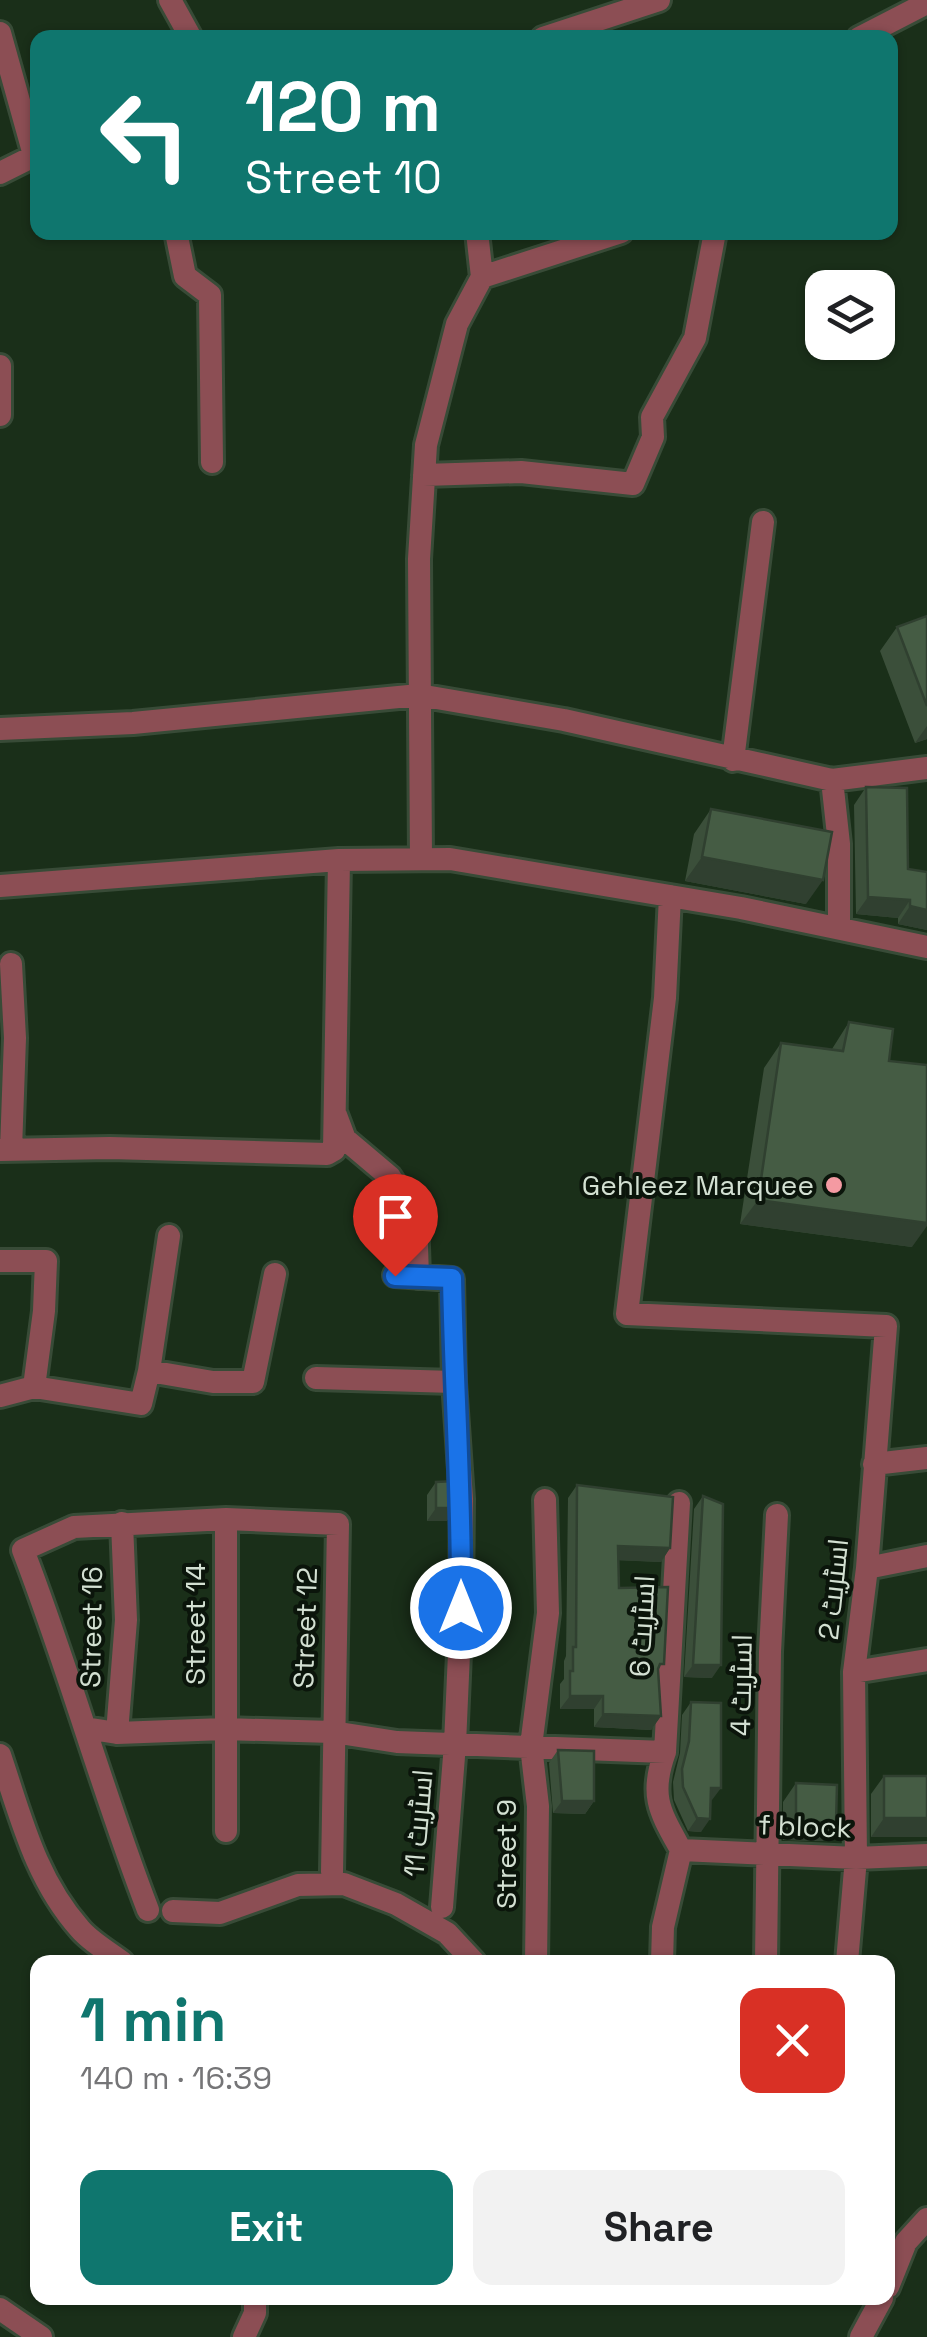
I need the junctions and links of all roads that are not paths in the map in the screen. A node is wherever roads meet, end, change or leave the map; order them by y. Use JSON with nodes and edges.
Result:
{"nodes":[{"id":1,"x":658,"y":0,"type":"edge"},
{"id":2,"x":176,"y":2,"type":"edge"},
{"id":3,"x":927,"y":3,"type":"edge"},
{"id":4,"x":188,"y":30,"type":"edge"},
{"id":5,"x":582,"y":30,"type":"edge"},
{"id":6,"x":875,"y":30,"type":"edge"},
{"id":7,"x":0,"y":33,"type":"edge"},
{"id":8,"x":30,"y":134,"type":"edge"},
{"id":9,"x":30,"y":157,"type":"edge"},
{"id":10,"x":0,"y":172,"type":"edge"},
{"id":11,"x":178,"y":240,"type":"edge"},
{"id":12,"x":478,"y":240,"type":"edge"},
{"id":13,"x":597,"y":240,"type":"edge"},
{"id":14,"x":714,"y":240,"type":"edge"},
{"id":15,"x":482,"y":278,"type":"junction"},
{"id":16,"x":0,"y":366,"type":"edge"},
{"id":17,"x":0,"y":416,"type":"edge"},
{"id":18,"x":212,"y":462,"type":"dead end"},
{"id":19,"x":424,"y":475,"type":"junction"},
{"id":20,"x":763,"y":522,"type":"dead end"},
{"id":21,"x":419,"y":696,"type":"junction"},
{"id":22,"x":0,"y":730,"type":"edge"},
{"id":23,"x":734,"y":760,"type":"junction"},
{"id":24,"x":927,"y":768,"type":"edge"},
{"id":25,"x":832,"y":780,"type":"junction"},
{"id":26,"x":422,"y":859,"type":"junction"},
{"id":27,"x":339,"y":860,"type":"junction"},
{"id":28,"x":0,"y":886,"type":"edge"},
{"id":29,"x":670,"y":896,"type":"junction"},
{"id":30,"x":838,"y":927,"type":"junction"},
{"id":31,"x":927,"y":946,"type":"edge"},
{"id":32,"x":10,"y":964,"type":"dead end"},
{"id":33,"x":334,"y":1111,"type":"junction"},
{"id":34,"x":6,"y":1149,"type":"edge"},
{"id":35,"x":169,"y":1236,"type":"dead end"},
{"id":36,"x":0,"y":1261,"type":"edge"},
{"id":37,"x":275,"y":1274,"type":"dead end"},
{"id":38,"x":149,"y":1371,"type":"junction"},
{"id":39,"x":316,"y":1378,"type":"dead end"},
{"id":40,"x":454,"y":1382,"type":"junction"},
{"id":41,"x":34,"y":1387,"type":"junction"},
{"id":42,"x":0,"y":1396,"type":"edge"},
{"id":43,"x":927,"y":1458,"type":"edge"},
{"id":44,"x":874,"y":1464,"type":"junction"},
{"id":45,"x":545,"y":1500,"type":"dead end"},
{"id":46,"x":679,"y":1503,"type":"dead end"},
{"id":47,"x":777,"y":1516,"type":"dead end"},
{"id":48,"x":226,"y":1520,"type":"junction"},
{"id":49,"x":122,"y":1523,"type":"junction"},
{"id":50,"x":927,"y":1556,"type":"edge"},
{"id":51,"x":867,"y":1568,"type":"junction"},
{"id":52,"x":927,"y":1660,"type":"edge"},
{"id":53,"x":854,"y":1672,"type":"junction"},
{"id":54,"x":85,"y":1728,"type":"junction"},
{"id":55,"x":224,"y":1728,"type":"junction"},
{"id":56,"x":333,"y":1732,"type":"junction"},
{"id":57,"x":118,"y":1733,"type":"junction"},
{"id":58,"x":455,"y":1744,"type":"junction"},
{"id":59,"x":532,"y":1746,"type":"junction"},
{"id":60,"x":665,"y":1752,"type":"junction"},
{"id":61,"x":0,"y":1755,"type":"edge"},
{"id":62,"x":226,"y":1831,"type":"dead end"},
{"id":63,"x":681,"y":1850,"type":"junction"},
{"id":64,"x":927,"y":1855,"type":"edge"},
{"id":65,"x":770,"y":1856,"type":"junction"},
{"id":66,"x":856,"y":1858,"type":"junction"},
{"id":67,"x":332,"y":1872,"type":"dead end"},
{"id":68,"x":442,"y":1907,"type":"dead end"},
{"id":69,"x":148,"y":1910,"type":"dead end"},
{"id":70,"x":173,"y":1911,"type":"dead end"},
{"id":71,"x":113,"y":1955,"type":"edge"},
{"id":72,"x":467,"y":1955,"type":"edge"},
{"id":73,"x":536,"y":1955,"type":"edge"},
{"id":74,"x":662,"y":1955,"type":"edge"},
{"id":75,"x":766,"y":1955,"type":"edge"},
{"id":76,"x":848,"y":1955,"type":"edge"},
{"id":77,"x":927,"y":2218,"type":"edge"},
{"id":78,"x":897,"y":2242,"type":"edge"},
{"id":79,"x":256,"y":2305,"type":"edge"},
{"id":80,"x":878,"y":2305,"type":"edge"},
{"id":81,"x":0,"y":2308,"type":"edge"},
{"id":82,"x":42,"y":2337,"type":"edge"},
{"id":83,"x":244,"y":2337,"type":"edge"},
{"id":84,"x":861,"y":2337,"type":"edge"}],
"edges":[{"from":1,"to":5,"type":"street"},
{"from":2,"to":4,"type":"street"},
{"from":3,"to":6,"type":"street"},
{"from":7,"to":8,"type":"street"},
{"from":9,"to":10,"type":"street"},
{"from":11,"to":18,"type":"street"},
{"from":12,"to":15,"type":"street"},
{"from":13,"to":15,"type":"street"},
{"from":14,"to":19,"type":"street"},
{"from":15,"to":19,"type":"street"},
{"from":16,"to":17,"type":"street"},
{"from":19,"to":21,"type":"street"},
{"from":20,"to":23,"type":"street"},
{"from":21,"to":22,"type":"street"},
{"from":21,"to":23,"type":"street"},
{"from":21,"to":26,"type":"street"},
{"from":23,"to":25,"type":"street"},
{"from":24,"to":25,"type":"street"},
{"from":25,"to":30,"type":"street"},
{"from":26,"to":27,"type":"street"},
{"from":26,"to":29,"type":"street"},
{"from":27,"to":28,"type":"street"},
{"from":27,"to":33,"type":"street"},
{"from":29,"to":30,"type":"street"},
{"from":29,"to":44,"type":"street","name":"اسٹریٹ 2"},
{"from":30,"to":31,"type":"street"},
{"from":32,"to":34,"type":"street"},
{"from":33,"to":34,"type":"street"},
{"from":33,"to":40,"type":"street","name":"اسٹریٹ 11"},
{"from":35,"to":38,"type":"street"},
{"from":36,"to":41,"type":"street"},
{"from":37,"to":38,"type":"street"},
{"from":38,"to":41,"type":"street"},
{"from":39,"to":40,"type":"street"},
{"from":40,"to":58,"type":"street","name":"اسٹریٹ 11"},
{"from":41,"to":42,"type":"street"},
{"from":43,"to":44,"type":"street"},
{"from":44,"to":51,"type":"street","name":"اسٹریٹ 2"},
{"from":45,"to":59,"type":"street","name":"Street 9"},
{"from":46,"to":60,"type":"street","name":"اسٹریٹ 6"},
{"from":47,"to":65,"type":"street","name":"اسٹریٹ 4"},
{"from":48,"to":49,"type":"street"},
{"from":48,"to":55,"type":"street","name":"Street 14"},
{"from":48,"to":56,"type":"street","name":"Street 12"},
{"from":49,"to":54,"type":"street"},
{"from":49,"to":57,"type":"street","name":"Street 16"},
{"from":50,"to":51,"type":"street"},
{"from":51,"to":53,"type":"street","name":"اسٹریٹ 2"},
{"from":52,"to":53,"type":"street"},
{"from":53,"to":66,"type":"street","name":"اسٹریٹ 2"},
{"from":54,"to":57,"type":"street"},
{"from":54,"to":69,"type":"street"},
{"from":55,"to":56,"type":"street"},
{"from":55,"to":57,"type":"street"},
{"from":55,"to":62,"type":"street","name":"Street 14"},
{"from":56,"to":58,"type":"street"},
{"from":56,"to":67,"type":"street","name":"Street 12"},
{"from":58,"to":59,"type":"street"},
{"from":58,"to":68,"type":"street","name":"اسٹریٹ 11"},
{"from":59,"to":60,"type":"street"},
{"from":59,"to":73,"type":"street","name":"Street 9"},
{"from":60,"to":63,"type":"street","name":"اسٹریٹ 6"},
{"from":61,"to":71,"type":"street"},
{"from":63,"to":65,"type":"street","name":"f block"},
{"from":63,"to":74,"type":"street"},
{"from":64,"to":66,"type":"street","name":"f block"},
{"from":65,"to":66,"type":"street","name":"f block"},
{"from":65,"to":75,"type":"street","name":"اسٹریٹ 4"},
{"from":66,"to":76,"type":"street","name":"اسٹریٹ 2"},
{"from":70,"to":72,"type":"street"},
{"from":77,"to":78,"type":"street"},
{"from":79,"to":83,"type":"street"},
{"from":80,"to":84,"type":"street"},
{"from":81,"to":82,"type":"street"}]}
